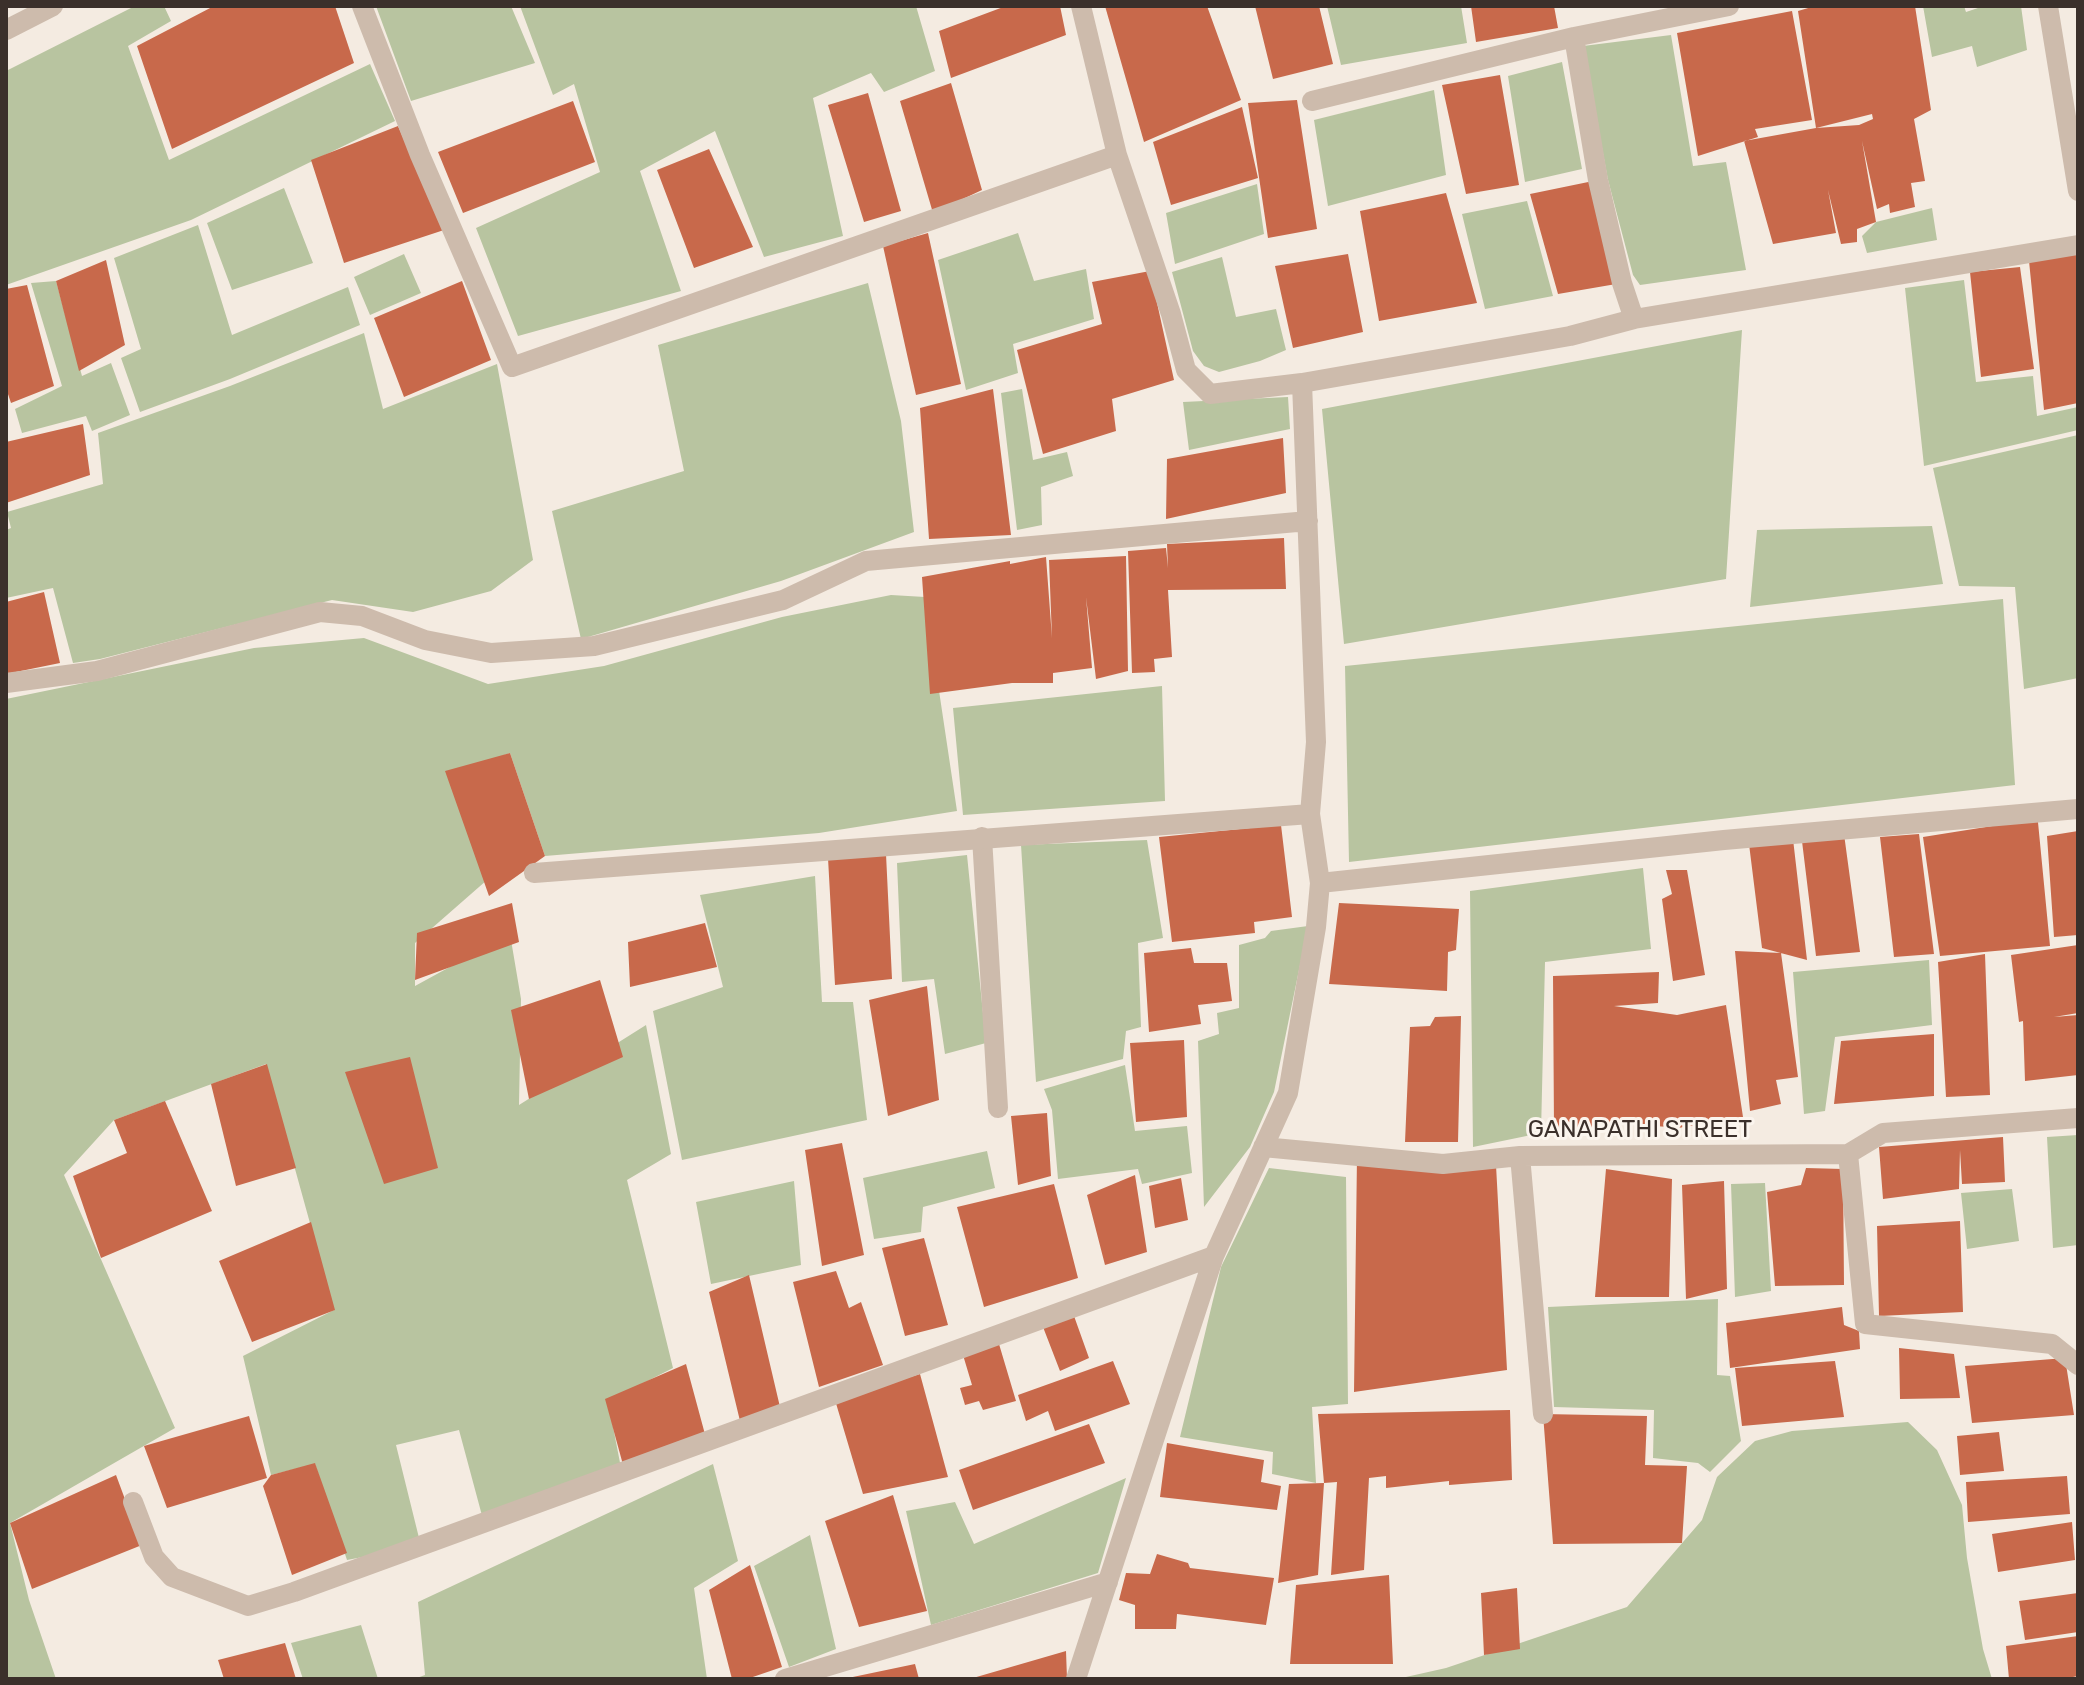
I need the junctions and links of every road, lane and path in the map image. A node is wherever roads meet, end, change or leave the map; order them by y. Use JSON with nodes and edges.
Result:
{"nodes":[{"id":1,"x":53,"y":6,"type":"edge"},
{"id":2,"x":362,"y":6,"type":"edge"},
{"id":3,"x":1081,"y":6,"type":"edge"},
{"id":4,"x":1729,"y":6,"type":"edge"},
{"id":5,"x":2048,"y":6,"type":"edge"},
{"id":6,"x":6,"y":30,"type":"edge"},
{"id":7,"x":1574,"y":37,"type":"junction"},
{"id":8,"x":1312,"y":101,"type":"dead end"},
{"id":9,"x":1117,"y":155,"type":"junction"},
{"id":10,"x":2078,"y":191,"type":"edge"},
{"id":11,"x":2078,"y":245,"type":"edge"},
{"id":12,"x":1634,"y":319,"type":"junction"},
{"id":13,"x":1302,"y":383,"type":"junction"},
{"id":14,"x":1308,"y":521,"type":"junction"},
{"id":15,"x":6,"y":683,"type":"edge"},
{"id":16,"x":2078,"y":809,"type":"edge"},
{"id":17,"x":1310,"y":814,"type":"junction"},
{"id":18,"x":982,"y":837,"type":"junction"},
{"id":19,"x":534,"y":873,"type":"dead end"},
{"id":20,"x":1320,"y":883,"type":"junction"},
{"id":21,"x":998,"y":1108,"type":"dead end"},
{"id":22,"x":2078,"y":1118,"type":"edge"},
{"id":23,"x":1263,"y":1147,"type":"junction"},
{"id":24,"x":1848,"y":1154,"type":"junction"},
{"id":25,"x":1520,"y":1156,"type":"junction"},
{"id":26,"x":1214,"y":1256,"type":"junction"},
{"id":27,"x":2078,"y":1365,"type":"edge"},
{"id":28,"x":1543,"y":1414,"type":"dead end"},
{"id":29,"x":133,"y":1502,"type":"dead end"},
{"id":30,"x":1108,"y":1582,"type":"junction"},
{"id":31,"x":785,"y":1679,"type":"edge"},
{"id":32,"x":1076,"y":1679,"type":"edge"}],
"edges":[{"from":1,"to":6,"type":"street"},
{"from":2,"to":9,"type":"street"},
{"from":3,"to":9,"type":"street"},
{"from":4,"to":7,"type":"street"},
{"from":5,"to":10,"type":"street"},
{"from":7,"to":8,"type":"street"},
{"from":7,"to":12,"type":"street"},
{"from":9,"to":13,"type":"street"},
{"from":11,"to":12,"type":"street"},
{"from":12,"to":13,"type":"street"},
{"from":13,"to":14,"type":"street"},
{"from":14,"to":15,"type":"street"},
{"from":14,"to":17,"type":"street"},
{"from":16,"to":20,"type":"street"},
{"from":17,"to":18,"type":"street"},
{"from":17,"to":20,"type":"street"},
{"from":18,"to":19,"type":"street"},
{"from":18,"to":21,"type":"street"},
{"from":20,"to":23,"type":"street"},
{"from":22,"to":24,"type":"street"},
{"from":23,"to":25,"type":"street","name":"GANAPATHI STREET"},
{"from":23,"to":26,"type":"street"},
{"from":24,"to":25,"type":"street","name":"GANAPATHI STREET"},
{"from":24,"to":27,"type":"street"},
{"from":25,"to":28,"type":"street"},
{"from":26,"to":29,"type":"street"},
{"from":26,"to":30,"type":"street"},
{"from":30,"to":31,"type":"street"},
{"from":30,"to":32,"type":"street"}]}
